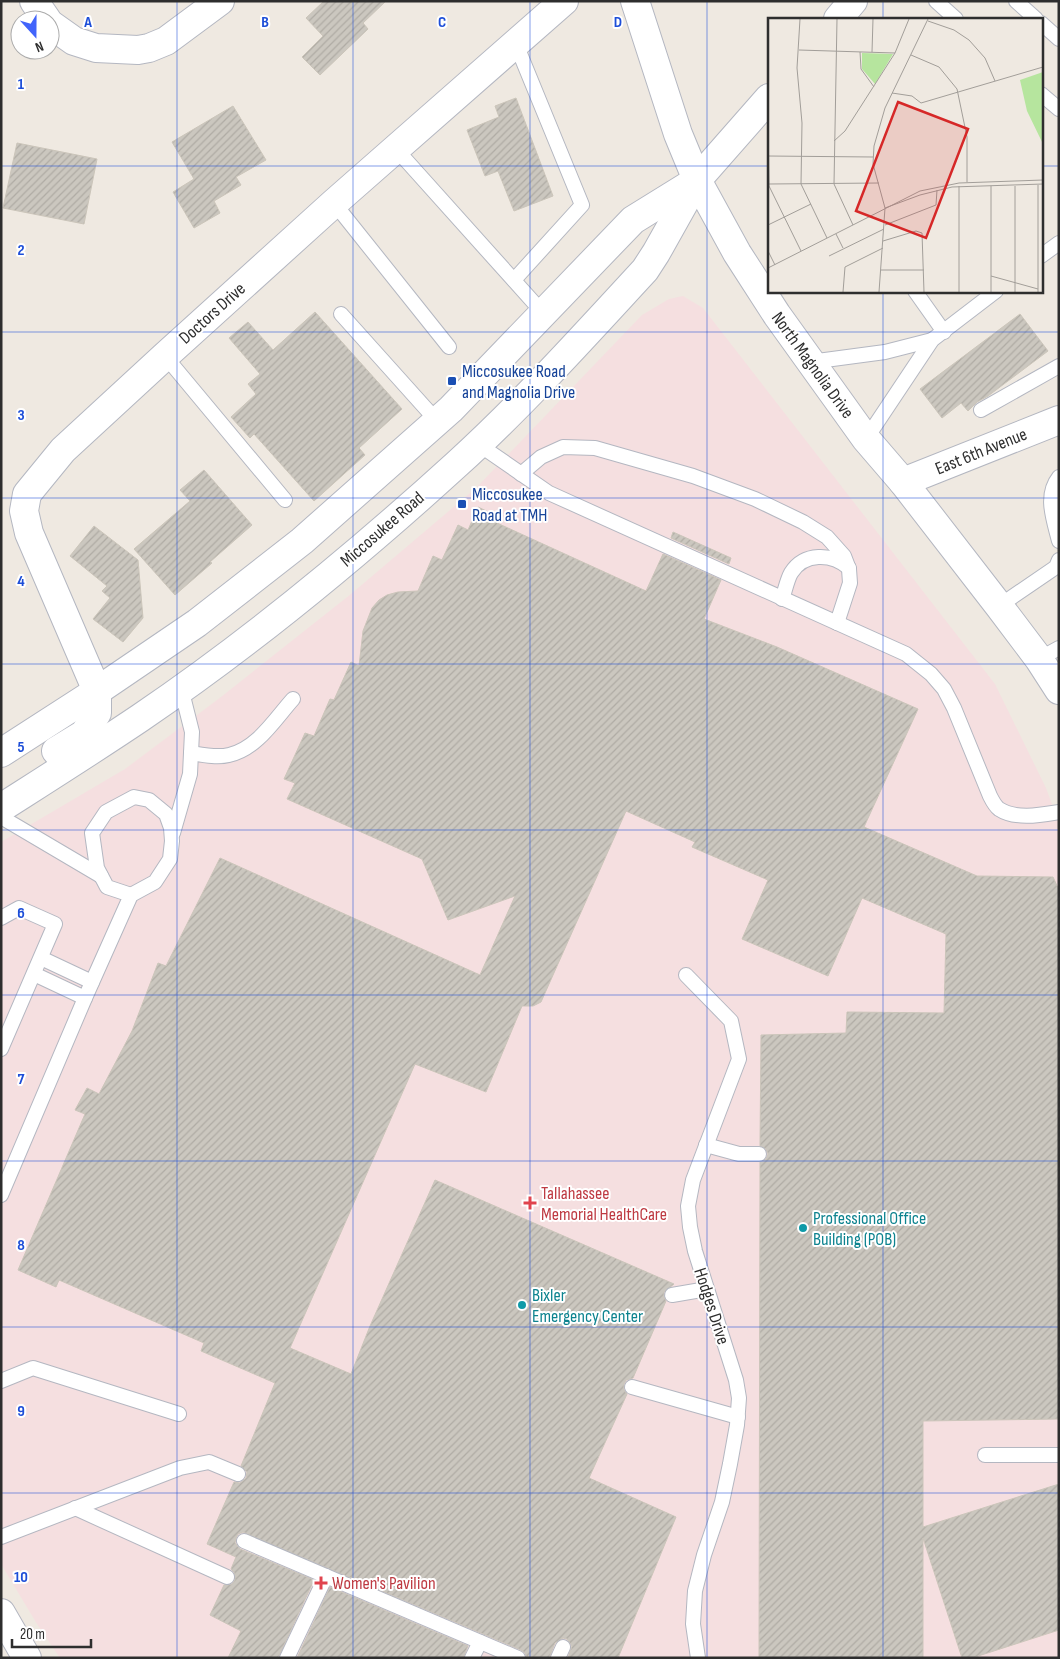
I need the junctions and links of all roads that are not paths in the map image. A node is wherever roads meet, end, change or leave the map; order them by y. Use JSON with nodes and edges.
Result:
{"nodes":[{"id":1,"x":220,"y":1,"type":"edge"},
{"id":2,"x":564,"y":1,"type":"edge"},
{"id":3,"x":636,"y":1,"type":"edge"},
{"id":4,"x":853,"y":1,"type":"edge"},
{"id":5,"x":936,"y":1,"type":"edge"},
{"id":6,"x":1016,"y":1,"type":"edge"},
{"id":7,"x":839,"y":18,"type":"edge"},
{"id":8,"x":955,"y":18,"type":"edge"},
{"id":9,"x":1035,"y":18,"type":"edge"},
{"id":10,"x":1042,"y":24,"type":"edge"},
{"id":11,"x":60,"y":31,"type":"edge"},
{"id":12,"x":1059,"y":39,"type":"edge"},
{"id":13,"x":516,"y":44,"type":"junction"},
{"id":14,"x":1042,"y":95,"type":"edge"},
{"id":15,"x":768,"y":99,"type":"edge"},
{"id":16,"x":1059,"y":110,"type":"edge"},
{"id":17,"x":396,"y":148,"type":"junction"},
{"id":18,"x":697,"y":180,"type":"junction"},
{"id":19,"x":334,"y":203,"type":"junction"},
{"id":20,"x":1059,"y":243,"type":"edge"},
{"id":21,"x":1042,"y":255,"type":"edge"},
{"id":22,"x":514,"y":280,"type":"junction"},
{"id":23,"x":916,"y":292,"type":"edge"},
{"id":24,"x":995,"y":292,"type":"edge"},
{"id":25,"x":341,"y":314,"type":"dead end"},
{"id":26,"x":544,"y":314,"type":"junction"},
{"id":27,"x":944,"y":332,"type":"junction"},
{"id":28,"x":932,"y":340,"type":"junction"},
{"id":29,"x":449,"y":347,"type":"dead end"},
{"id":30,"x":164,"y":356,"type":"junction"},
{"id":31,"x":810,"y":362,"type":"junction"},
{"id":32,"x":1059,"y":366,"type":"edge"},
{"id":33,"x":981,"y":410,"type":"dead end"},
{"id":34,"x":1059,"y":420,"type":"edge"},
{"id":35,"x":437,"y":421,"type":"junction"},
{"id":36,"x":866,"y":439,"type":"junction"},
{"id":37,"x":478,"y":444,"type":"junction"},
{"id":38,"x":522,"y":474,"type":"junction"},
{"id":39,"x":1059,"y":476,"type":"edge"},
{"id":40,"x":903,"y":482,"type":"junction"},
{"id":41,"x":285,"y":500,"type":"dead end"},
{"id":42,"x":1059,"y":541,"type":"edge"},
{"id":43,"x":1059,"y":560,"type":"edge"},
{"id":44,"x":850,"y":569,"type":"junction"},
{"id":45,"x":782,"y":599,"type":"junction"},
{"id":46,"x":999,"y":606,"type":"junction"},
{"id":47,"x":837,"y":623,"type":"junction"},
{"id":48,"x":1049,"y":653,"type":"edge"},
{"id":49,"x":181,"y":688,"type":"junction"},
{"id":50,"x":1059,"y":690,"type":"edge"},
{"id":51,"x":97,"y":691,"type":"junction"},
{"id":52,"x":293,"y":699,"type":"dead end"},
{"id":53,"x":1,"y":753,"type":"edge"},
{"id":54,"x":190,"y":753,"type":"junction"},
{"id":55,"x":1,"y":785,"type":"edge"},
{"id":56,"x":1,"y":808,"type":"edge"},
{"id":57,"x":1059,"y":812,"type":"edge"},
{"id":58,"x":1,"y":818,"type":"edge"},
{"id":59,"x":172,"y":833,"type":"junction"},
{"id":60,"x":101,"y":876,"type":"junction"},
{"id":61,"x":131,"y":895,"type":"junction"},
{"id":62,"x":1,"y":918,"type":"edge"},
{"id":63,"x":41,"y":958,"type":"junction"},
{"id":64,"x":34,"y":974,"type":"junction"},
{"id":65,"x":686,"y":975,"type":"dead end"},
{"id":66,"x":92,"y":982,"type":"junction"},
{"id":67,"x":85,"y":998,"type":"junction"},
{"id":68,"x":1,"y":1049,"type":"edge"},
{"id":69,"x":706,"y":1146,"type":"junction"},
{"id":70,"x":759,"y":1154,"type":"dead end"},
{"id":71,"x":1,"y":1195,"type":"edge"},
{"id":72,"x":707,"y":1288,"type":"junction"},
{"id":73,"x":672,"y":1295,"type":"dead end"},
{"id":74,"x":1,"y":1381,"type":"edge"},
{"id":75,"x":632,"y":1387,"type":"dead end"},
{"id":76,"x":179,"y":1414,"type":"dead end"},
{"id":77,"x":738,"y":1417,"type":"junction"},
{"id":78,"x":985,"y":1455,"type":"dead end"},
{"id":79,"x":1059,"y":1455,"type":"edge"},
{"id":80,"x":238,"y":1474,"type":"dead end"},
{"id":81,"x":75,"y":1508,"type":"junction"},
{"id":82,"x":1,"y":1537,"type":"edge"},
{"id":83,"x":244,"y":1541,"type":"dead end"},
{"id":84,"x":326,"y":1576,"type":"junction"},
{"id":85,"x":227,"y":1577,"type":"dead end"},
{"id":86,"x":1,"y":1613,"type":"edge"},
{"id":87,"x":480,"y":1642,"type":"junction"},
{"id":88,"x":27,"y":1658,"type":"edge"},
{"id":89,"x":287,"y":1658,"type":"edge"},
{"id":90,"x":472,"y":1658,"type":"edge"},
{"id":91,"x":518,"y":1658,"type":"edge"},
{"id":92,"x":698,"y":1658,"type":"edge"}],
"edges":[{"from":1,"to":11,"type":"street"},
{"from":2,"to":13,"type":"street","name":"Doctors Drive"},
{"from":3,"to":18,"type":"street","name":"North Magnolia Drive"},
{"from":4,"to":7,"type":"street"},
{"from":5,"to":8,"type":"lane"},
{"from":6,"to":9,"type":"lane"},
{"from":10,"to":12,"type":"lane"},
{"from":13,"to":17,"type":"street","name":"Doctors Drive"},
{"from":13,"to":22,"type":"lane"},
{"from":14,"to":16,"type":"lane"},
{"from":15,"to":18,"type":"street","name":"Miccosukee Road"},
{"from":17,"to":19,"type":"street","name":"Doctors Drive"},
{"from":17,"to":22,"type":"lane"},
{"from":18,"to":26,"type":"street","name":"Miccosukee Road"},
{"from":18,"to":31,"type":"street","name":"North Magnolia Drive"},
{"from":18,"to":37,"type":"street","name":"Miccosukee Road"},
{"from":19,"to":29,"type":"lane"},
{"from":19,"to":30,"type":"street","name":"Doctors Drive"},
{"from":20,"to":21,"type":"lane"},
{"from":22,"to":26,"type":"lane"},
{"from":23,"to":27,"type":"lane"},
{"from":24,"to":27,"type":"lane"},
{"from":25,"to":35,"type":"lane"},
{"from":26,"to":35,"type":"street","name":"Miccosukee Road"},
{"from":27,"to":28,"type":"lane"},
{"from":28,"to":31,"type":"lane"},
{"from":28,"to":36,"type":"lane"},
{"from":30,"to":41,"type":"lane"},
{"from":30,"to":51,"type":"street","name":"Doctors Drive"},
{"from":31,"to":36,"type":"street","name":"North Magnolia Drive"},
{"from":32,"to":33,"type":"lane"},
{"from":34,"to":40,"type":"street","name":"East 6th Avenue"},
{"from":35,"to":51,"type":"street","name":"Miccosukee Road"},
{"from":36,"to":40,"type":"street","name":"North Magnolia Drive"},
{"from":37,"to":38,"type":"lane"},
{"from":37,"to":49,"type":"street","name":"Miccosukee Road"},
{"from":38,"to":44,"type":"lane"},
{"from":38,"to":45,"type":"lane"},
{"from":39,"to":42,"type":"lane"},
{"from":40,"to":46,"type":"street","name":"North Magnolia Drive"},
{"from":43,"to":46,"type":"lane"},
{"from":44,"to":45,"type":"lane"},
{"from":44,"to":47,"type":"lane"},
{"from":45,"to":47,"type":"lane"},
{"from":46,"to":48,"type":"street","name":"North Magnolia Drive"},
{"from":47,"to":57,"type":"lane"},
{"from":48,"to":50,"type":"street","name":"North Magnolia Drive"},
{"from":49,"to":54,"type":"lane"},
{"from":49,"to":56,"type":"street","name":"Miccosukee Road"},
{"from":51,"to":53,"type":"street","name":"Miccosukee Road"},
{"from":51,"to":55,"type":"street"},
{"from":52,"to":54,"type":"lane"},
{"from":54,"to":59,"type":"lane"},
{"from":58,"to":60,"type":"lane"},
{"from":59,"to":60,"type":"lane"},
{"from":59,"to":61,"type":"lane"},
{"from":60,"to":61,"type":"lane"},
{"from":61,"to":66,"type":"lane"},
{"from":62,"to":63,"type":"lane"},
{"from":63,"to":64,"type":"lane"},
{"from":63,"to":66,"type":"lane"},
{"from":64,"to":67,"type":"lane"},
{"from":64,"to":68,"type":"lane"},
{"from":65,"to":69,"type":"lane","name":"Hodges Drive"},
{"from":66,"to":67,"type":"lane"},
{"from":67,"to":71,"type":"lane"},
{"from":69,"to":70,"type":"lane"},
{"from":69,"to":72,"type":"lane","name":"Hodges Drive"},
{"from":72,"to":73,"type":"lane"},
{"from":72,"to":77,"type":"lane","name":"Hodges Drive"},
{"from":74,"to":76,"type":"lane"},
{"from":75,"to":77,"type":"lane"},
{"from":77,"to":92,"type":"lane","name":"Hodges Drive"},
{"from":78,"to":79,"type":"lane"},
{"from":80,"to":81,"type":"lane"},
{"from":81,"to":82,"type":"lane"},
{"from":81,"to":85,"type":"lane"},
{"from":83,"to":84,"type":"lane"},
{"from":84,"to":87,"type":"lane"},
{"from":84,"to":89,"type":"lane"},
{"from":86,"to":88,"type":"street"},
{"from":87,"to":90,"type":"lane"},
{"from":87,"to":91,"type":"lane"}]}
